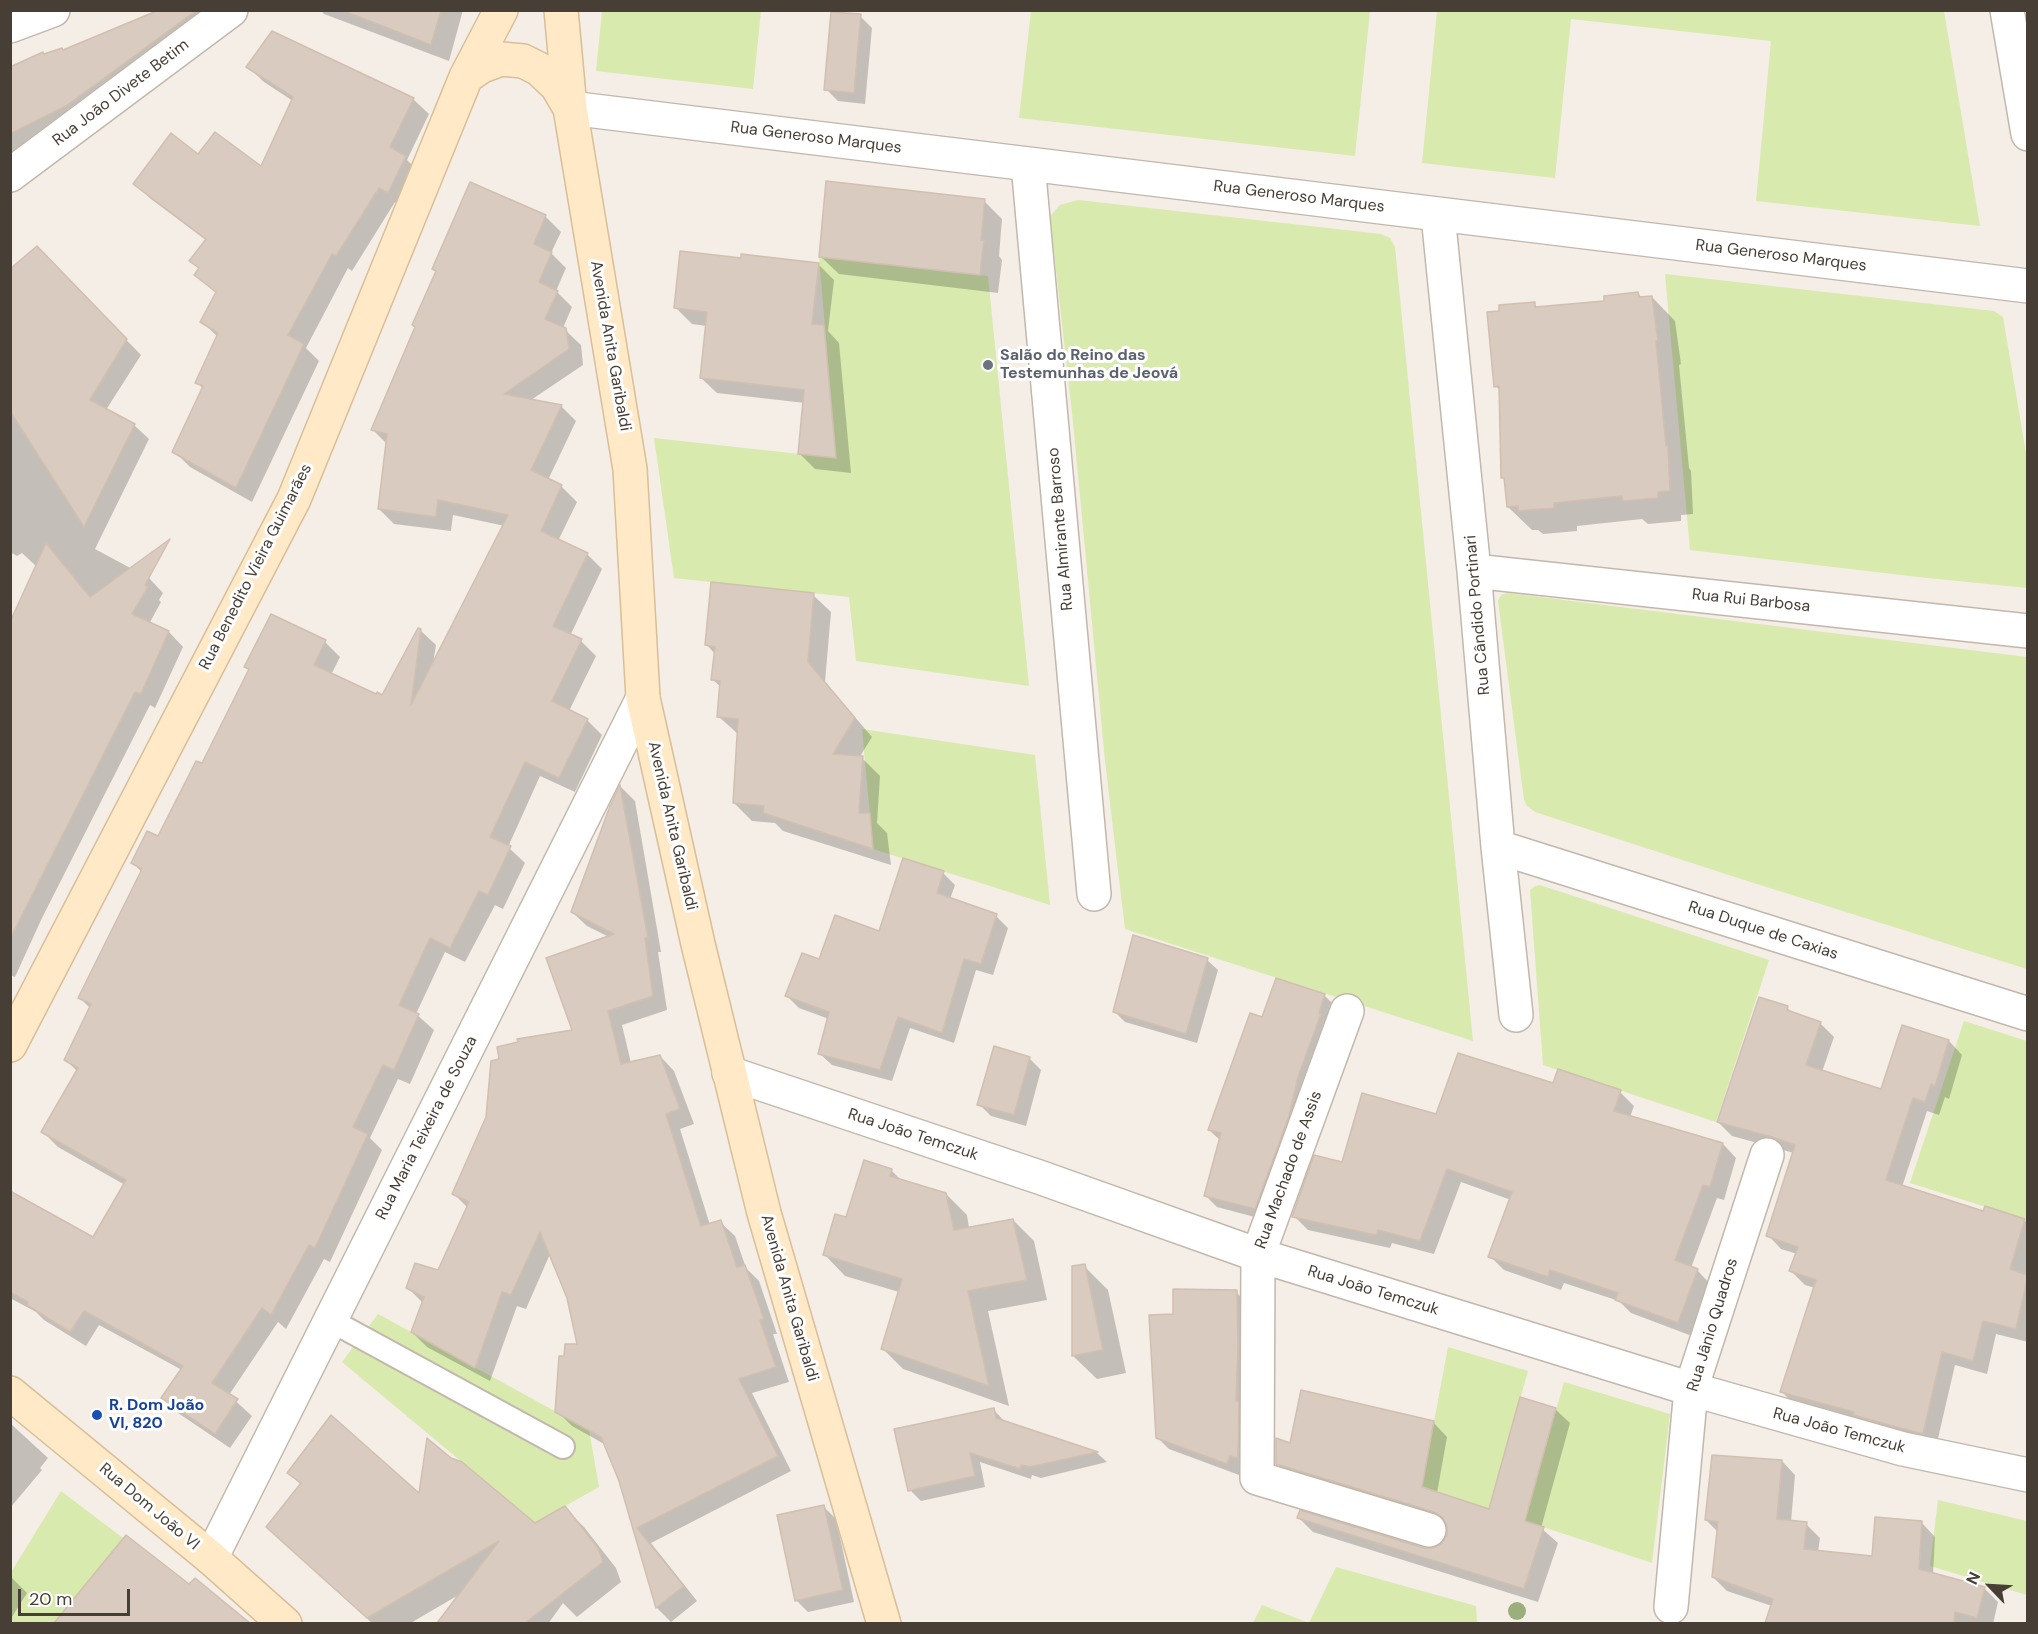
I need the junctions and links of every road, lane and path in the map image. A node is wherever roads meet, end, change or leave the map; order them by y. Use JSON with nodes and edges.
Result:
{"nodes":[{"id":1,"x":52,"y":10,"type":"edge"},
{"id":2,"x":231,"y":10,"type":"edge"},
{"id":3,"x":501,"y":10,"type":"edge"},
{"id":4,"x":561,"y":10,"type":"edge"},
{"id":5,"x":2007,"y":10,"type":"edge"},
{"id":6,"x":10,"y":26,"type":"edge"},
{"id":7,"x":466,"y":77,"type":"junction"},
{"id":8,"x":570,"y":108,"type":"junction"},
{"id":9,"x":2028,"y":134,"type":"edge"},
{"id":10,"x":1028,"y":164,"type":"junction"},
{"id":11,"x":10,"y":175,"type":"edge"},
{"id":12,"x":1438,"y":214,"type":"junction"},
{"id":13,"x":2028,"y":286,"type":"edge"},
{"id":14,"x":1474,"y":571,"type":"junction"},
{"id":15,"x":2028,"y":631,"type":"edge"},
{"id":16,"x":643,"y":698,"type":"junction"},
{"id":17,"x":1498,"y":848,"type":"junction"},
{"id":18,"x":1094,"y":894,"type":"dead end"},
{"id":19,"x":1347,"y":1011,"type":"dead end"},
{"id":20,"x":2028,"y":1014,"type":"edge"},
{"id":21,"x":1516,"y":1015,"type":"dead end"},
{"id":22,"x":10,"y":1045,"type":"edge"},
{"id":23,"x":729,"y":1073,"type":"junction"},
{"id":24,"x":1767,"y":1155,"type":"dead end"},
{"id":25,"x":1258,"y":1256,"type":"junction"},
{"id":26,"x":330,"y":1320,"type":"junction"},
{"id":27,"x":1690,"y":1389,"type":"junction"},
{"id":28,"x":10,"y":1393,"type":"edge"},
{"id":29,"x":563,"y":1447,"type":"dead end"},
{"id":30,"x":2028,"y":1475,"type":"edge"},
{"id":31,"x":1429,"y":1530,"type":"dead end"},
{"id":32,"x":211,"y":1558,"type":"junction"},
{"id":33,"x":1671,"y":1606,"type":"dead end"},
{"id":34,"x":285,"y":1623,"type":"edge"},
{"id":35,"x":884,"y":1623,"type":"edge"}],
"edges":[{"from":1,"to":6,"type":"street"},
{"from":2,"to":11,"type":"street","name":"Rua João Divete Betim"},
{"from":3,"to":7,"type":"street","name":"Rua Benedito Vieira Guimarães"},
{"from":4,"to":8,"type":"street","name":"Avenida Anita Garibaldi"},
{"from":5,"to":9,"type":"street"},
{"from":7,"to":8,"type":"street"},
{"from":7,"to":22,"type":"street","name":"Rua Benedito Vieira Guimarães"},
{"from":8,"to":10,"type":"street","name":"Rua Generoso Marques"},
{"from":8,"to":16,"type":"street","name":"Avenida Anita Garibaldi"},
{"from":10,"to":12,"type":"street","name":"Rua Generoso Marques"},
{"from":10,"to":18,"type":"street","name":"Rua Almirante Barroso"},
{"from":12,"to":13,"type":"street","name":"Rua Generoso Marques"},
{"from":12,"to":14,"type":"street","name":"Rua Cândido Portinari"},
{"from":14,"to":15,"type":"street","name":"Rua Rui Barbosa"},
{"from":14,"to":17,"type":"street","name":"Rua Cândido Portinari"},
{"from":16,"to":23,"type":"street","name":"Avenida Anita Garibaldi"},
{"from":16,"to":26,"type":"street","name":"Rua Maria Teixeira de Souza"},
{"from":17,"to":20,"type":"street","name":"Rua Duque de Caxias"},
{"from":17,"to":21,"type":"street","name":"Rua Cândido Portinari"},
{"from":19,"to":25,"type":"street","name":"Rua Machado de Assis"},
{"from":23,"to":25,"type":"street","name":"Rua João Temczuk"},
{"from":23,"to":35,"type":"street","name":"Avenida Anita Garibaldi"},
{"from":24,"to":27,"type":"street","name":"Rua Jânio Quadros"},
{"from":25,"to":27,"type":"street","name":"Rua João Temczuk"},
{"from":25,"to":31,"type":"street","name":"Rua Machado de Assis"},
{"from":26,"to":29,"type":"lane"},
{"from":26,"to":32,"type":"street","name":"Rua Maria Teixeira de Souza"},
{"from":27,"to":30,"type":"street","name":"Rua João Temczuk"},
{"from":27,"to":33,"type":"street","name":"Rua Jânio Quadros"},
{"from":28,"to":32,"type":"street","name":"Rua Dom João VI"},
{"from":32,"to":34,"type":"street","name":"Rua Dom João VI"}]}
